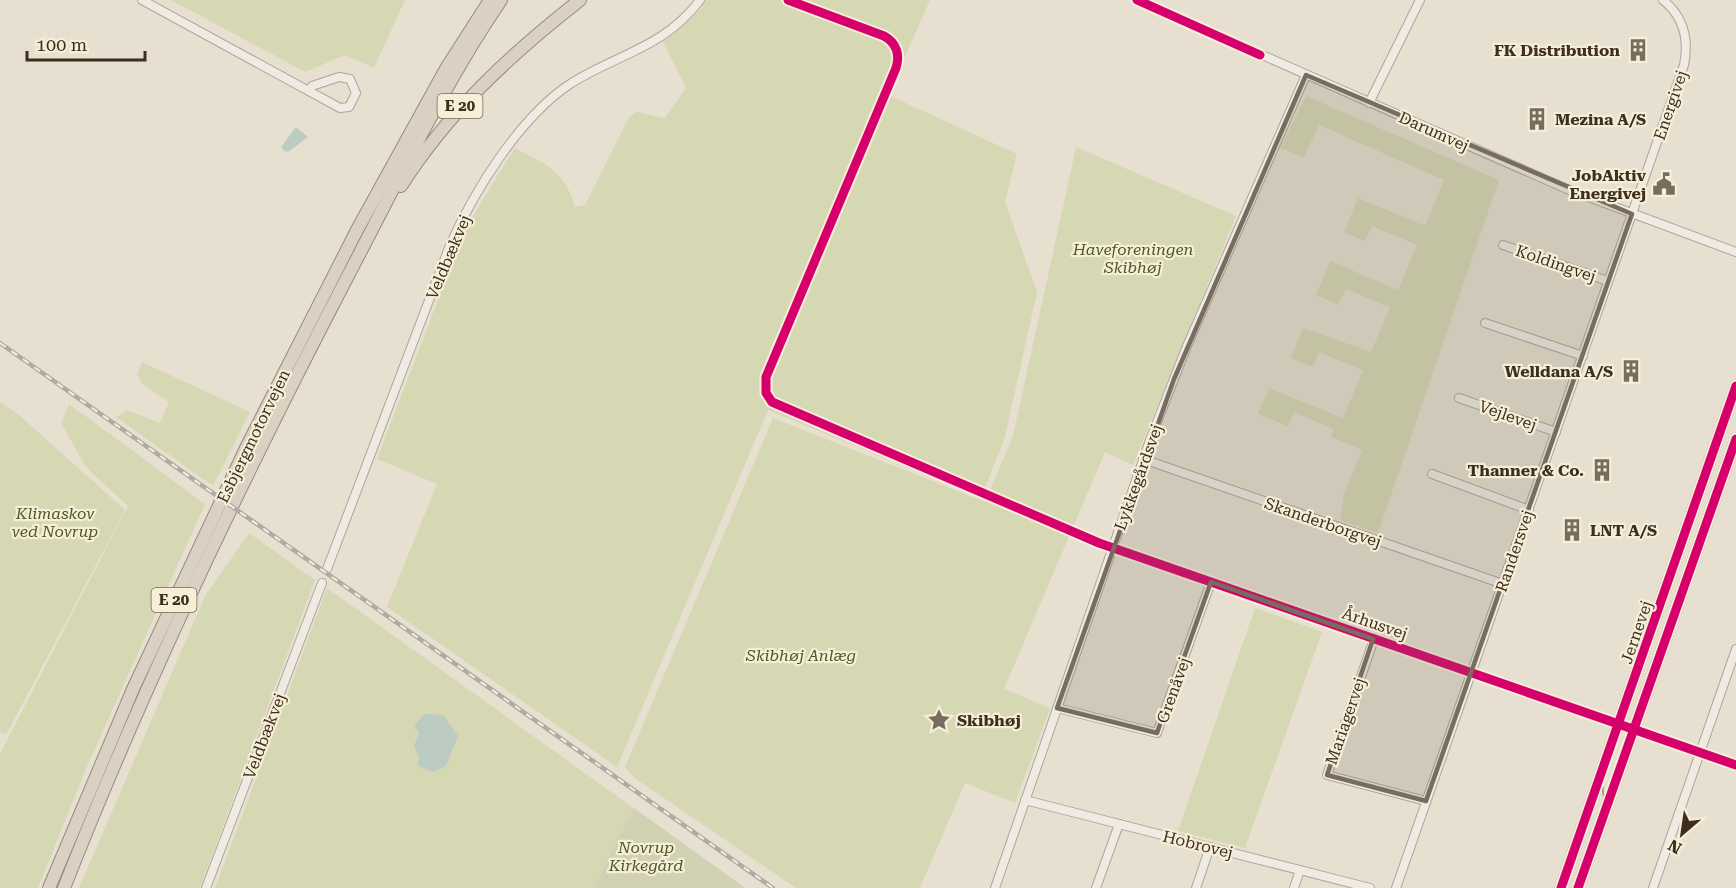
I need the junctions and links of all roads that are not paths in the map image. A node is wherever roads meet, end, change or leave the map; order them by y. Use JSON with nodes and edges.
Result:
{"nodes":[{"id":1,"x":142,"y":0,"type":"edge"},
{"id":2,"x":482,"y":0,"type":"edge"},
{"id":3,"x":490,"y":0,"type":"edge"},
{"id":4,"x":501,"y":0,"type":"edge"},
{"id":5,"x":580,"y":0,"type":"edge"},
{"id":6,"x":700,"y":0,"type":"edge"},
{"id":7,"x":1137,"y":0,"type":"edge"},
{"id":8,"x":1420,"y":0,"type":"edge"},
{"id":9,"x":1663,"y":0,"type":"edge"},
{"id":10,"x":447,"y":67,"type":"junction"},
{"id":11,"x":1306,"y":75,"type":"junction"},
{"id":12,"x":309,"y":92,"type":"junction"},
{"id":13,"x":1369,"y":103,"type":"junction"},
{"id":14,"x":1632,"y":214,"type":"junction"},
{"id":15,"x":368,"y":238,"type":"junction"},
{"id":16,"x":1503,"y":245,"type":"dead end"},
{"id":17,"x":1736,"y":252,"type":"edge"},
{"id":18,"x":1608,"y":281,"type":"junction"},
{"id":19,"x":1485,"y":323,"type":"dead end"},
{"id":20,"x":1582,"y":356,"type":"junction"},
{"id":21,"x":1736,"y":386,"type":"edge"},
{"id":22,"x":1459,"y":398,"type":"dead end"},
{"id":23,"x":1556,"y":432,"type":"junction"},
{"id":24,"x":1736,"y":439,"type":"edge"},
{"id":25,"x":1143,"y":459,"type":"junction"},
{"id":26,"x":1432,"y":474,"type":"dead end"},
{"id":27,"x":1529,"y":510,"type":"junction"},
{"id":28,"x":1113,"y":548,"type":"junction"},
{"id":29,"x":327,"y":569,"type":"dead end"},
{"id":30,"x":1211,"y":582,"type":"junction"},
{"id":31,"x":322,"y":583,"type":"dead end"},
{"id":32,"x":1503,"y":584,"type":"junction"},
{"id":33,"x":1374,"y":639,"type":"junction"},
{"id":34,"x":1736,"y":649,"type":"edge"},
{"id":35,"x":1472,"y":673,"type":"junction"},
{"id":36,"x":1057,"y":708,"type":"junction"},
{"id":37,"x":1627,"y":727,"type":"junction"},
{"id":38,"x":1699,"y":752,"type":"junction"},
{"id":39,"x":1736,"y":765,"type":"edge"},
{"id":40,"x":1025,"y":800,"type":"junction"},
{"id":41,"x":1426,"y":801,"type":"junction"},
{"id":42,"x":1119,"y":824,"type":"junction"},
{"id":43,"x":1210,"y":847,"type":"junction"},
{"id":44,"x":1300,"y":870,"type":"junction"},
{"id":45,"x":49,"y":888,"type":"edge"},
{"id":46,"x":63,"y":888,"type":"edge"},
{"id":47,"x":206,"y":888,"type":"edge"},
{"id":48,"x":995,"y":888,"type":"edge"},
{"id":49,"x":1096,"y":888,"type":"edge"},
{"id":50,"x":1196,"y":888,"type":"edge"},
{"id":51,"x":1294,"y":888,"type":"edge"},
{"id":52,"x":1370,"y":888,"type":"edge"},
{"id":53,"x":1396,"y":888,"type":"edge"},
{"id":54,"x":1561,"y":888,"type":"edge"},
{"id":55,"x":1578,"y":888,"type":"edge"},
{"id":56,"x":1653,"y":888,"type":"edge"}],
"edges":[{"from":1,"to":12,"type":"street"},
{"from":2,"to":10,"type":"highway"},
{"from":3,"to":10,"type":"highway","name":"Esbjergmotorvejen","number":"E 20"},
{"from":4,"to":15,"type":"highway","name":"Esbjergmotorvejen"},
{"from":5,"to":15,"type":"highway","number":"E 20"},
{"from":6,"to":29,"type":"street","name":"Veldbækvej"},
{"from":7,"to":11,"type":"street","name":"Darumvej"},
{"from":8,"to":13,"type":"street"},
{"from":9,"to":14,"type":"street","name":"Energivej"},
{"from":10,"to":45,"type":"highway","name":"Esbjergmotorvejen","number":"E 20"},
{"from":11,"to":13,"type":"street","name":"Darumvej"},
{"from":11,"to":25,"type":"street","name":"Lykkegårdsvej"},
{"from":12,"to":12,"type":"street"},
{"from":13,"to":14,"type":"street","name":"Darumvej"},
{"from":14,"to":17,"type":"street","name":"Darumvej"},
{"from":14,"to":18,"type":"street","name":"Randersvej"},
{"from":15,"to":46,"type":"highway","name":"Esbjergmotorvejen","number":"E 20"},
{"from":16,"to":18,"type":"street","name":"Koldingvej"},
{"from":18,"to":20,"type":"street","name":"Randersvej"},
{"from":19,"to":20,"type":"street"},
{"from":20,"to":23,"type":"street","name":"Randersvej"},
{"from":21,"to":37,"type":"main road","name":"Jernevej"},
{"from":22,"to":23,"type":"street","name":"Vejlevej"},
{"from":23,"to":27,"type":"street","name":"Randersvej"},
{"from":24,"to":37,"type":"main road","name":"Jernevej"},
{"from":25,"to":28,"type":"street","name":"Lykkegårdsvej"},
{"from":25,"to":32,"type":"street","name":"Skanderborgvej"},
{"from":26,"to":27,"type":"street"},
{"from":27,"to":32,"type":"street","name":"Randersvej"},
{"from":28,"to":30,"type":"street","name":"Århusvej"},
{"from":28,"to":36,"type":"street","name":"Lykkegårdsvej"},
{"from":30,"to":33,"type":"street","name":"Århusvej"},
{"from":30,"to":36,"type":"street","name":"Grenåvej"},
{"from":31,"to":47,"type":"street","name":"Veldbækvej"},
{"from":32,"to":35,"type":"street","name":"Randersvej"},
{"from":33,"to":35,"type":"street","name":"Århusvej"},
{"from":33,"to":41,"type":"street","name":"Mariagervej"},
{"from":34,"to":38,"type":"street"},
{"from":35,"to":37,"type":"street","name":"Århusvej"},
{"from":35,"to":41,"type":"street","name":"Randersvej"},
{"from":36,"to":40,"type":"street","name":"Lykkegårdsvej"},
{"from":37,"to":38,"type":"street","name":"Århusvej"},
{"from":37,"to":54,"type":"main road","name":"Jernevej"},
{"from":37,"to":55,"type":"main road"},
{"from":38,"to":39,"type":"street","name":"Århusvej"},
{"from":38,"to":56,"type":"street"},
{"from":40,"to":42,"type":"street","name":"Hobrovej"},
{"from":40,"to":48,"type":"street","name":"Lykkegårdsvej"},
{"from":41,"to":53,"type":"street","name":"Randersvej"},
{"from":42,"to":43,"type":"street","name":"Hobrovej"},
{"from":42,"to":49,"type":"street"},
{"from":43,"to":44,"type":"street","name":"Hobrovej"},
{"from":43,"to":50,"type":"street"},
{"from":44,"to":51,"type":"street"},
{"from":44,"to":52,"type":"street","name":"Hobrovej"}]}
